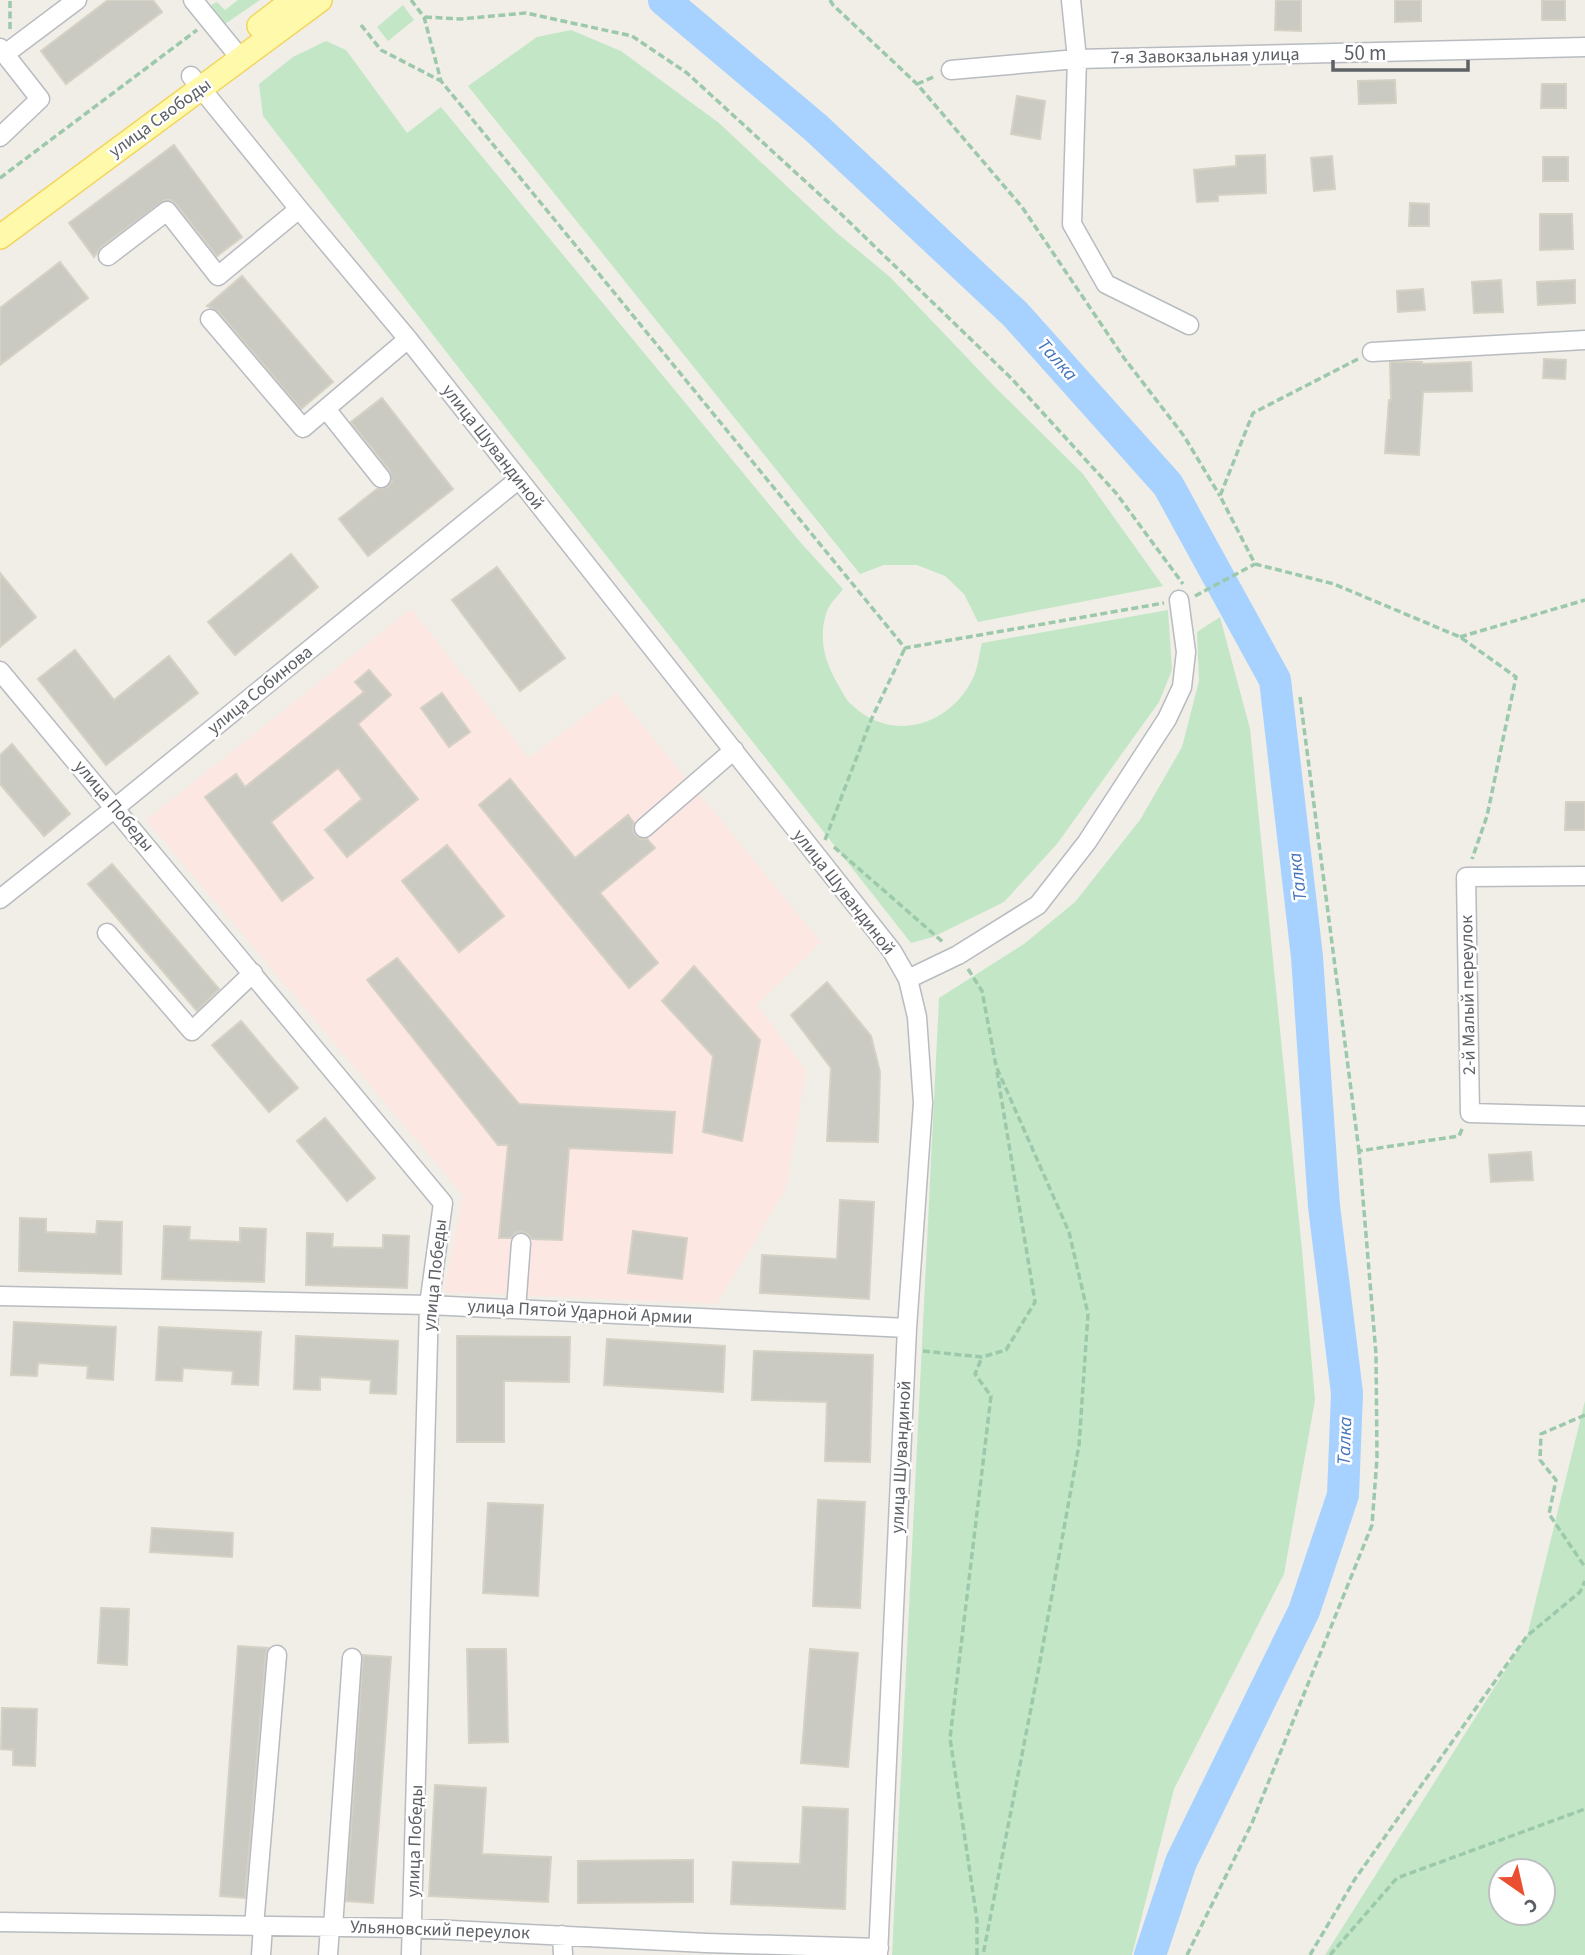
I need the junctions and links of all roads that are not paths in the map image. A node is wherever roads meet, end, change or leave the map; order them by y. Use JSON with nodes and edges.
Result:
{"nodes":[{"id":1,"x":77,"y":0,"type":"edge"},
{"id":2,"x":193,"y":0,"type":"edge"},
{"id":3,"x":293,"y":0,"type":"edge"},
{"id":4,"x":320,"y":0,"type":"edge"},
{"id":5,"x":1071,"y":0,"type":"edge"},
{"id":6,"x":1585,"y":47,"type":"edge"},
{"id":7,"x":5,"y":51,"type":"edge"},
{"id":8,"x":237,"y":53,"type":"junction"},
{"id":9,"x":1077,"y":59,"type":"junction"},
{"id":10,"x":951,"y":71,"type":"dead end"},
{"id":11,"x":196,"y":83,"type":"junction"},
{"id":12,"x":0,"y":137,"type":"edge"},
{"id":13,"x":299,"y":209,"type":"junction"},
{"id":14,"x":0,"y":218,"type":"edge"},
{"id":15,"x":0,"y":236,"type":"edge"},
{"id":16,"x":108,"y":256,"type":"dead end"},
{"id":17,"x":210,"y":319,"type":"dead end"},
{"id":18,"x":1189,"y":325,"type":"dead end"},
{"id":19,"x":408,"y":339,"type":"junction"},
{"id":20,"x":1585,"y":340,"type":"edge"},
{"id":21,"x":1372,"y":352,"type":"road end"},
{"id":22,"x":326,"y":409,"type":"junction"},
{"id":23,"x":381,"y":478,"type":"dead end"},
{"id":24,"x":519,"y":479,"type":"junction"},
{"id":25,"x":1184,"y":600,"type":"road end"},
{"id":26,"x":1,"y":674,"type":"edge"},
{"id":27,"x":734,"y":750,"type":"junction"},
{"id":28,"x":116,"y":808,"type":"junction"},
{"id":29,"x":644,"y":828,"type":"dead end"},
{"id":30,"x":1585,"y":876,"type":"edge"},
{"id":31,"x":0,"y":898,"type":"edge"},
{"id":32,"x":107,"y":933,"type":"dead end"},
{"id":33,"x":253,"y":973,"type":"junction"},
{"id":34,"x":908,"y":979,"type":"junction"},
{"id":35,"x":1585,"y":1116,"type":"edge"},
{"id":36,"x":522,"y":1243,"type":"dead end"},
{"id":37,"x":0,"y":1296,"type":"edge"},
{"id":38,"x":429,"y":1305,"type":"junction"},
{"id":39,"x":516,"y":1309,"type":"junction"},
{"id":40,"x":907,"y":1328,"type":"junction"},
{"id":41,"x":277,"y":1655,"type":"dead end"},
{"id":42,"x":352,"y":1658,"type":"dead end"},
{"id":43,"x":0,"y":1922,"type":"edge"},
{"id":44,"x":258,"y":1926,"type":"junction"},
{"id":45,"x":331,"y":1927,"type":"junction"},
{"id":46,"x":412,"y":1928,"type":"junction"},
{"id":47,"x":562,"y":1935,"type":"junction"},
{"id":48,"x":706,"y":1949,"type":"edge"},
{"id":49,"x":878,"y":1952,"type":"edge"},
{"id":50,"x":261,"y":1955,"type":"edge"},
{"id":51,"x":328,"y":1955,"type":"edge"},
{"id":52,"x":411,"y":1955,"type":"edge"},
{"id":53,"x":563,"y":1955,"type":"edge"}],
"edges":[{"from":1,"to":7,"type":"street"},
{"from":2,"to":8,"type":"street"},
{"from":3,"to":8,"type":"main road","name":"улица Свободы"},
{"from":4,"to":8,"type":"main road","name":"улица Свободы"},
{"from":5,"to":9,"type":"street"},
{"from":6,"to":9,"type":"street","name":"7-я Завокзальная улица"},
{"from":7,"to":12,"type":"street"},
{"from":8,"to":11,"type":"main road","name":"улица Свободы"},
{"from":9,"to":10,"type":"street","name":"7-я Завокзальная улица"},
{"from":9,"to":18,"type":"street"},
{"from":11,"to":13,"type":"street","name":"улица Шувандиной"},
{"from":11,"to":14,"type":"main road","name":"улица Свободы"},
{"from":11,"to":15,"type":"main road","name":"улица Свободы"},
{"from":13,"to":16,"type":"street"},
{"from":13,"to":19,"type":"street","name":"улица Шувандиной"},
{"from":17,"to":22,"type":"street"},
{"from":19,"to":22,"type":"street"},
{"from":19,"to":24,"type":"street","name":"улица Шувандиной"},
{"from":20,"to":21,"type":"street"},
{"from":22,"to":23,"type":"street"},
{"from":24,"to":27,"type":"street","name":"улица Шувандиной"},
{"from":24,"to":28,"type":"street","name":"улица Собинова"},
{"from":25,"to":34,"type":"street"},
{"from":26,"to":28,"type":"street","name":"улица Победы"},
{"from":27,"to":29,"type":"street"},
{"from":27,"to":34,"type":"street","name":"улица Шувандиной"},
{"from":28,"to":31,"type":"street","name":"улица Собинова"},
{"from":28,"to":33,"type":"street","name":"улица Победы"},
{"from":30,"to":35,"type":"street","name":"2-й Малый переулок"},
{"from":32,"to":33,"type":"street"},
{"from":33,"to":38,"type":"street","name":"улица Победы"},
{"from":34,"to":40,"type":"street","name":"улица Шувандиной"},
{"from":36,"to":39,"type":"street"},
{"from":37,"to":38,"type":"street","name":"улица Пятой Ударной Армии"},
{"from":38,"to":39,"type":"street","name":"улица Пятой Ударной Армии"},
{"from":38,"to":46,"type":"street","name":"улица Победы"},
{"from":39,"to":40,"type":"street","name":"улица Пятой Ударной Армии"},
{"from":40,"to":49,"type":"street","name":"улица Шувандиной"},
{"from":41,"to":44,"type":"street"},
{"from":42,"to":45,"type":"street"},
{"from":43,"to":44,"type":"street","name":"Ульяновский переулок"},
{"from":44,"to":45,"type":"street","name":"Ульяновский переулок"},
{"from":44,"to":50,"type":"street"},
{"from":45,"to":46,"type":"street","name":"Ульяновский переулок"},
{"from":45,"to":51,"type":"street"},
{"from":46,"to":47,"type":"street","name":"Ульяновский переулок"},
{"from":46,"to":52,"type":"street","name":"улица Победы"},
{"from":47,"to":48,"type":"street","name":"Ульяновский переулок"},
{"from":47,"to":53,"type":"street"},
{"from":48,"to":49,"type":"street","name":"Ульяновский переулок"}]}
